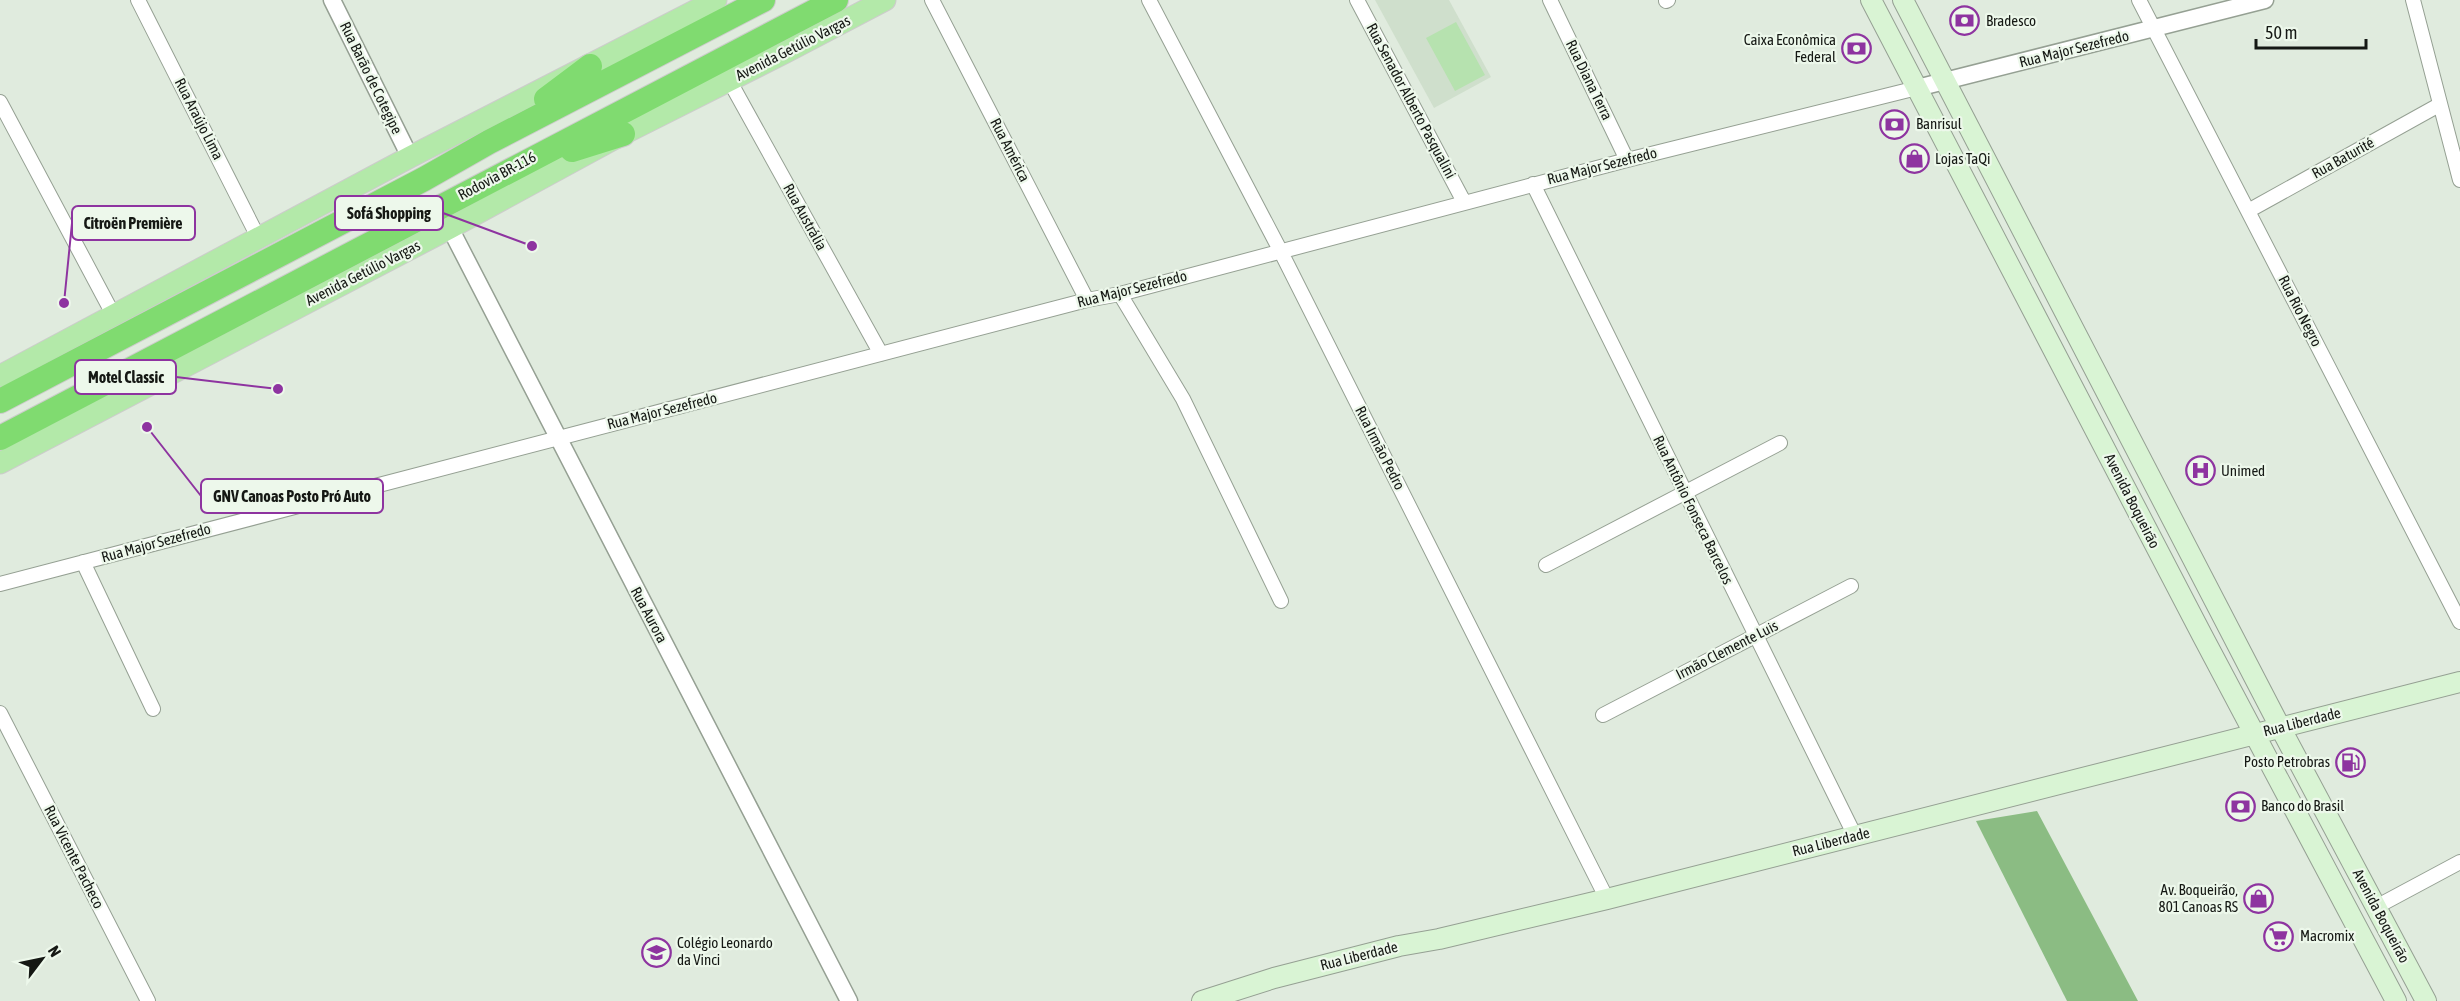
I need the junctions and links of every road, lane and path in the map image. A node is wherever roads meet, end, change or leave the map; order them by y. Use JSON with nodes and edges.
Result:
{"nodes":[{"id":1,"x":138,"y":0,"type":"edge"},
{"id":2,"x":332,"y":0,"type":"edge"},
{"id":3,"x":716,"y":0,"type":"edge"},
{"id":4,"x":764,"y":0,"type":"edge"},
{"id":5,"x":836,"y":0,"type":"edge"},
{"id":6,"x":885,"y":0,"type":"edge"},
{"id":7,"x":932,"y":0,"type":"edge"},
{"id":8,"x":1149,"y":0,"type":"edge"},
{"id":9,"x":1357,"y":0,"type":"edge"},
{"id":10,"x":1551,"y":0,"type":"edge"},
{"id":11,"x":1871,"y":0,"type":"edge"},
{"id":12,"x":1903,"y":0,"type":"edge"},
{"id":13,"x":2139,"y":0,"type":"edge"},
{"id":14,"x":2265,"y":0,"type":"edge"},
{"id":15,"x":2413,"y":0,"type":"edge"},
{"id":16,"x":2154,"y":29,"type":"junction"},
{"id":17,"x":590,"y":66,"type":"junction"},
{"id":18,"x":729,"y":80,"type":"junction"},
{"id":19,"x":1945,"y":81,"type":"junction"},
{"id":20,"x":1917,"y":88,"type":"junction"},
{"id":21,"x":0,"y":102,"type":"edge"},
{"id":22,"x":2439,"y":105,"type":"junction"},
{"id":23,"x":623,"y":134,"type":"junction"},
{"id":24,"x":489,"y":142,"type":"junction"},
{"id":25,"x":410,"y":157,"type":"junction"},
{"id":26,"x":1628,"y":160,"type":"junction"},
{"id":27,"x":507,"y":171,"type":"junction"},
{"id":28,"x":2460,"y":180,"type":"edge"},
{"id":29,"x":1533,"y":184,"type":"junction"},
{"id":30,"x":1464,"y":202,"type":"junction"},
{"id":31,"x":2248,"y":211,"type":"junction"},
{"id":32,"x":450,"y":228,"type":"junction"},
{"id":33,"x":259,"y":239,"type":"junction"},
{"id":34,"x":1280,"y":250,"type":"junction"},
{"id":35,"x":1120,"y":294,"type":"junction"},
{"id":36,"x":1087,"y":300,"type":"junction"},
{"id":37,"x":114,"y":316,"type":"junction"},
{"id":38,"x":880,"y":354,"type":"junction"},
{"id":39,"x":0,"y":376,"type":"edge"},
{"id":40,"x":0,"y":401,"type":"edge"},
{"id":41,"x":0,"y":438,"type":"edge"},
{"id":42,"x":558,"y":438,"type":"junction"},
{"id":43,"x":1780,"y":443,"type":"dead end"},
{"id":44,"x":0,"y":463,"type":"edge"},
{"id":45,"x":1685,"y":494,"type":"junction"},
{"id":46,"x":83,"y":562,"type":"junction"},
{"id":47,"x":1546,"y":565,"type":"dead end"},
{"id":48,"x":0,"y":584,"type":"edge"},
{"id":49,"x":1851,"y":586,"type":"dead end"},
{"id":50,"x":1281,"y":601,"type":"dead end"},
{"id":51,"x":2460,"y":622,"type":"edge"},
{"id":52,"x":1755,"y":636,"type":"junction"},
{"id":53,"x":2460,"y":682,"type":"edge"},
{"id":54,"x":153,"y":709,"type":"dead end"},
{"id":55,"x":0,"y":713,"type":"edge"},
{"id":56,"x":1603,"y":715,"type":"dead end"},
{"id":57,"x":2280,"y":727,"type":"junction"},
{"id":58,"x":2255,"y":734,"type":"junction"},
{"id":59,"x":1855,"y":836,"type":"junction"},
{"id":60,"x":2460,"y":862,"type":"edge"},
{"id":61,"x":1607,"y":899,"type":"junction"},
{"id":62,"x":2376,"y":907,"type":"junction"},
{"id":63,"x":148,"y":1001,"type":"edge"},
{"id":64,"x":849,"y":1001,"type":"edge"},
{"id":65,"x":1202,"y":1001,"type":"edge"},
{"id":66,"x":2396,"y":1001,"type":"edge"},
{"id":67,"x":2426,"y":1001,"type":"edge"}],
"edges":[{"from":1,"to":33,"type":"street","name":"Rua Araújo Lima"},
{"from":2,"to":25,"type":"street","name":"Rua Barão de Cotegipe"},
{"from":3,"to":17,"type":"main road"},
{"from":4,"to":24,"type":"highway"},
{"from":5,"to":27,"type":"highway","name":"Rodovia BR-116"},
{"from":6,"to":18,"type":"main road","name":"Avenida Getúlio Vargas"},
{"from":7,"to":36,"type":"street","name":"Rua América"},
{"from":8,"to":34,"type":"street","name":"Rua Irmão Pedro"},
{"from":9,"to":30,"type":"street","name":"Rua Senador Alberto Pasqualini"},
{"from":10,"to":26,"type":"street","name":"Rua Diana Terra"},
{"from":11,"to":20,"type":"main road","name":"Avenida Boqueirão"},
{"from":12,"to":19,"type":"main road","name":"Avenida Boqueirão"},
{"from":13,"to":16,"type":"street","name":"Rua Rio Negro"},
{"from":14,"to":16,"type":"street","name":"Rua Major Sezefredo"},
{"from":15,"to":22,"type":"street"},
{"from":16,"to":19,"type":"street","name":"Rua Major Sezefredo"},
{"from":16,"to":31,"type":"street","name":"Rua Rio Negro"},
{"from":17,"to":24,"type":"highway"},
{"from":17,"to":25,"type":"main road"},
{"from":18,"to":23,"type":"main road","name":"Avenida Getúlio Vargas"},
{"from":18,"to":38,"type":"street","name":"Rua Austrália"},
{"from":19,"to":20,"type":"street","name":"Rua Major Sezefredo"},
{"from":19,"to":57,"type":"main road","name":"Avenida Boqueirão"},
{"from":20,"to":26,"type":"street","name":"Rua Major Sezefredo"},
{"from":20,"to":58,"type":"main road","name":"Avenida Boqueirão"},
{"from":21,"to":37,"type":"street"},
{"from":22,"to":28,"type":"street"},
{"from":22,"to":31,"type":"street","name":"Rua Baturité"},
{"from":23,"to":27,"type":"highway"},
{"from":23,"to":32,"type":"main road","name":"Avenida Getúlio Vargas"},
{"from":24,"to":40,"type":"highway"},
{"from":25,"to":33,"type":"main road"},
{"from":26,"to":29,"type":"street","name":"Rua Major Sezefredo"},
{"from":27,"to":41,"type":"highway","name":"Rodovia BR-116"},
{"from":29,"to":30,"type":"street","name":"Rua Major Sezefredo"},
{"from":29,"to":45,"type":"street","name":"Rua Antônio Fonseca Barcelos"},
{"from":30,"to":34,"type":"street","name":"Rua Major Sezefredo"},
{"from":31,"to":51,"type":"street","name":"Rua Rio Negro"},
{"from":32,"to":42,"type":"street","name":"Rua Aurora"},
{"from":32,"to":44,"type":"main road","name":"Avenida Getúlio Vargas"},
{"from":33,"to":37,"type":"main road"},
{"from":34,"to":35,"type":"street","name":"Rua Major Sezefredo"},
{"from":34,"to":61,"type":"street","name":"Rua Irmão Pedro"},
{"from":35,"to":36,"type":"street","name":"Rua Major Sezefredo"},
{"from":35,"to":50,"type":"street"},
{"from":36,"to":38,"type":"street","name":"Rua Major Sezefredo"},
{"from":37,"to":39,"type":"main road"},
{"from":38,"to":42,"type":"street","name":"Rua Major Sezefredo"},
{"from":42,"to":46,"type":"street","name":"Rua Major Sezefredo"},
{"from":42,"to":64,"type":"street","name":"Rua Aurora"},
{"from":43,"to":45,"type":"street"},
{"from":45,"to":47,"type":"street"},
{"from":45,"to":52,"type":"street","name":"Rua Antônio Fonseca Barcelos"},
{"from":46,"to":48,"type":"street","name":"Rua Major Sezefredo"},
{"from":46,"to":54,"type":"street"},
{"from":49,"to":52,"type":"street","name":"Irmão Clemente Luis"},
{"from":52,"to":56,"type":"street","name":"Irmão Clemente Luis"},
{"from":52,"to":59,"type":"street","name":"Rua Antônio Fonseca Barcelos"},
{"from":53,"to":57,"type":"main road","name":"Rua Liberdade"},
{"from":55,"to":63,"type":"street","name":"Rua Vicente Pacheco"},
{"from":57,"to":58,"type":"main road","name":"Rua Liberdade"},
{"from":57,"to":62,"type":"main road","name":"Avenida Boqueirão"},
{"from":58,"to":59,"type":"main road","name":"Rua Liberdade"},
{"from":58,"to":66,"type":"main road","name":"Avenida Boqueirão"},
{"from":59,"to":61,"type":"main road","name":"Rua Liberdade"},
{"from":60,"to":62,"type":"street"},
{"from":61,"to":65,"type":"main road","name":"Rua Liberdade"},
{"from":62,"to":67,"type":"main road","name":"Avenida Boqueirão"}]}
